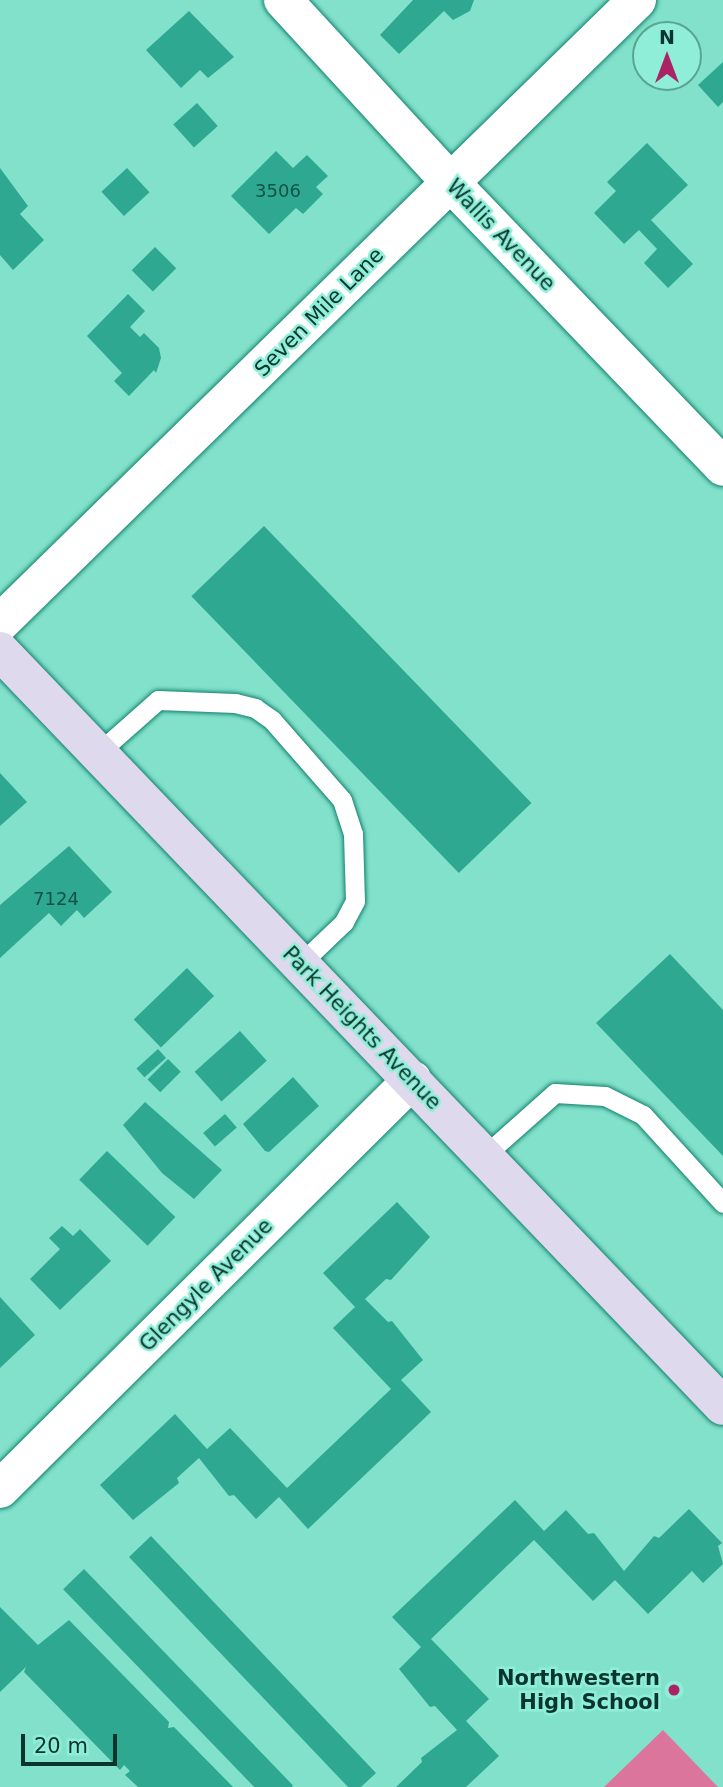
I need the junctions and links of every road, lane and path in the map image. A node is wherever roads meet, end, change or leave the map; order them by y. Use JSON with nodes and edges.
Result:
{"nodes":[{"id":1,"x":283,"y":0,"type":"edge"},
{"id":2,"x":637,"y":0,"type":"edge"},
{"id":3,"x":451,"y":183,"type":"junction"},
{"id":4,"x":723,"y":467,"type":"edge"},
{"id":5,"x":0,"y":623,"type":"edge"},
{"id":6,"x":0,"y":651,"type":"edge"},
{"id":7,"x":98,"y":753,"type":"junction"},
{"id":8,"x":300,"y":964,"type":"junction"},
{"id":9,"x":412,"y":1080,"type":"junction"},
{"id":10,"x":484,"y":1156,"type":"junction"},
{"id":11,"x":723,"y":1203,"type":"edge"},
{"id":12,"x":723,"y":1406,"type":"edge"},
{"id":13,"x":0,"y":1489,"type":"edge"}],
"edges":[{"from":1,"to":3,"type":"street","name":"Wallis Avenue"},
{"from":2,"to":3,"type":"street","name":"Seven Mile Lane"},
{"from":3,"to":4,"type":"street","name":"Wallis Avenue"},
{"from":3,"to":5,"type":"street","name":"Seven Mile Lane"},
{"from":6,"to":7,"type":"main road","name":"Park Heights Avenue"},
{"from":7,"to":8,"type":"main road","name":"Park Heights Avenue"},
{"from":7,"to":8,"type":"lane"},
{"from":8,"to":9,"type":"main road","name":"Park Heights Avenue"},
{"from":9,"to":10,"type":"main road","name":"Park Heights Avenue"},
{"from":9,"to":13,"type":"street","name":"Glengyle Avenue"},
{"from":10,"to":11,"type":"lane"},
{"from":10,"to":12,"type":"main road","name":"Park Heights Avenue"}]}
